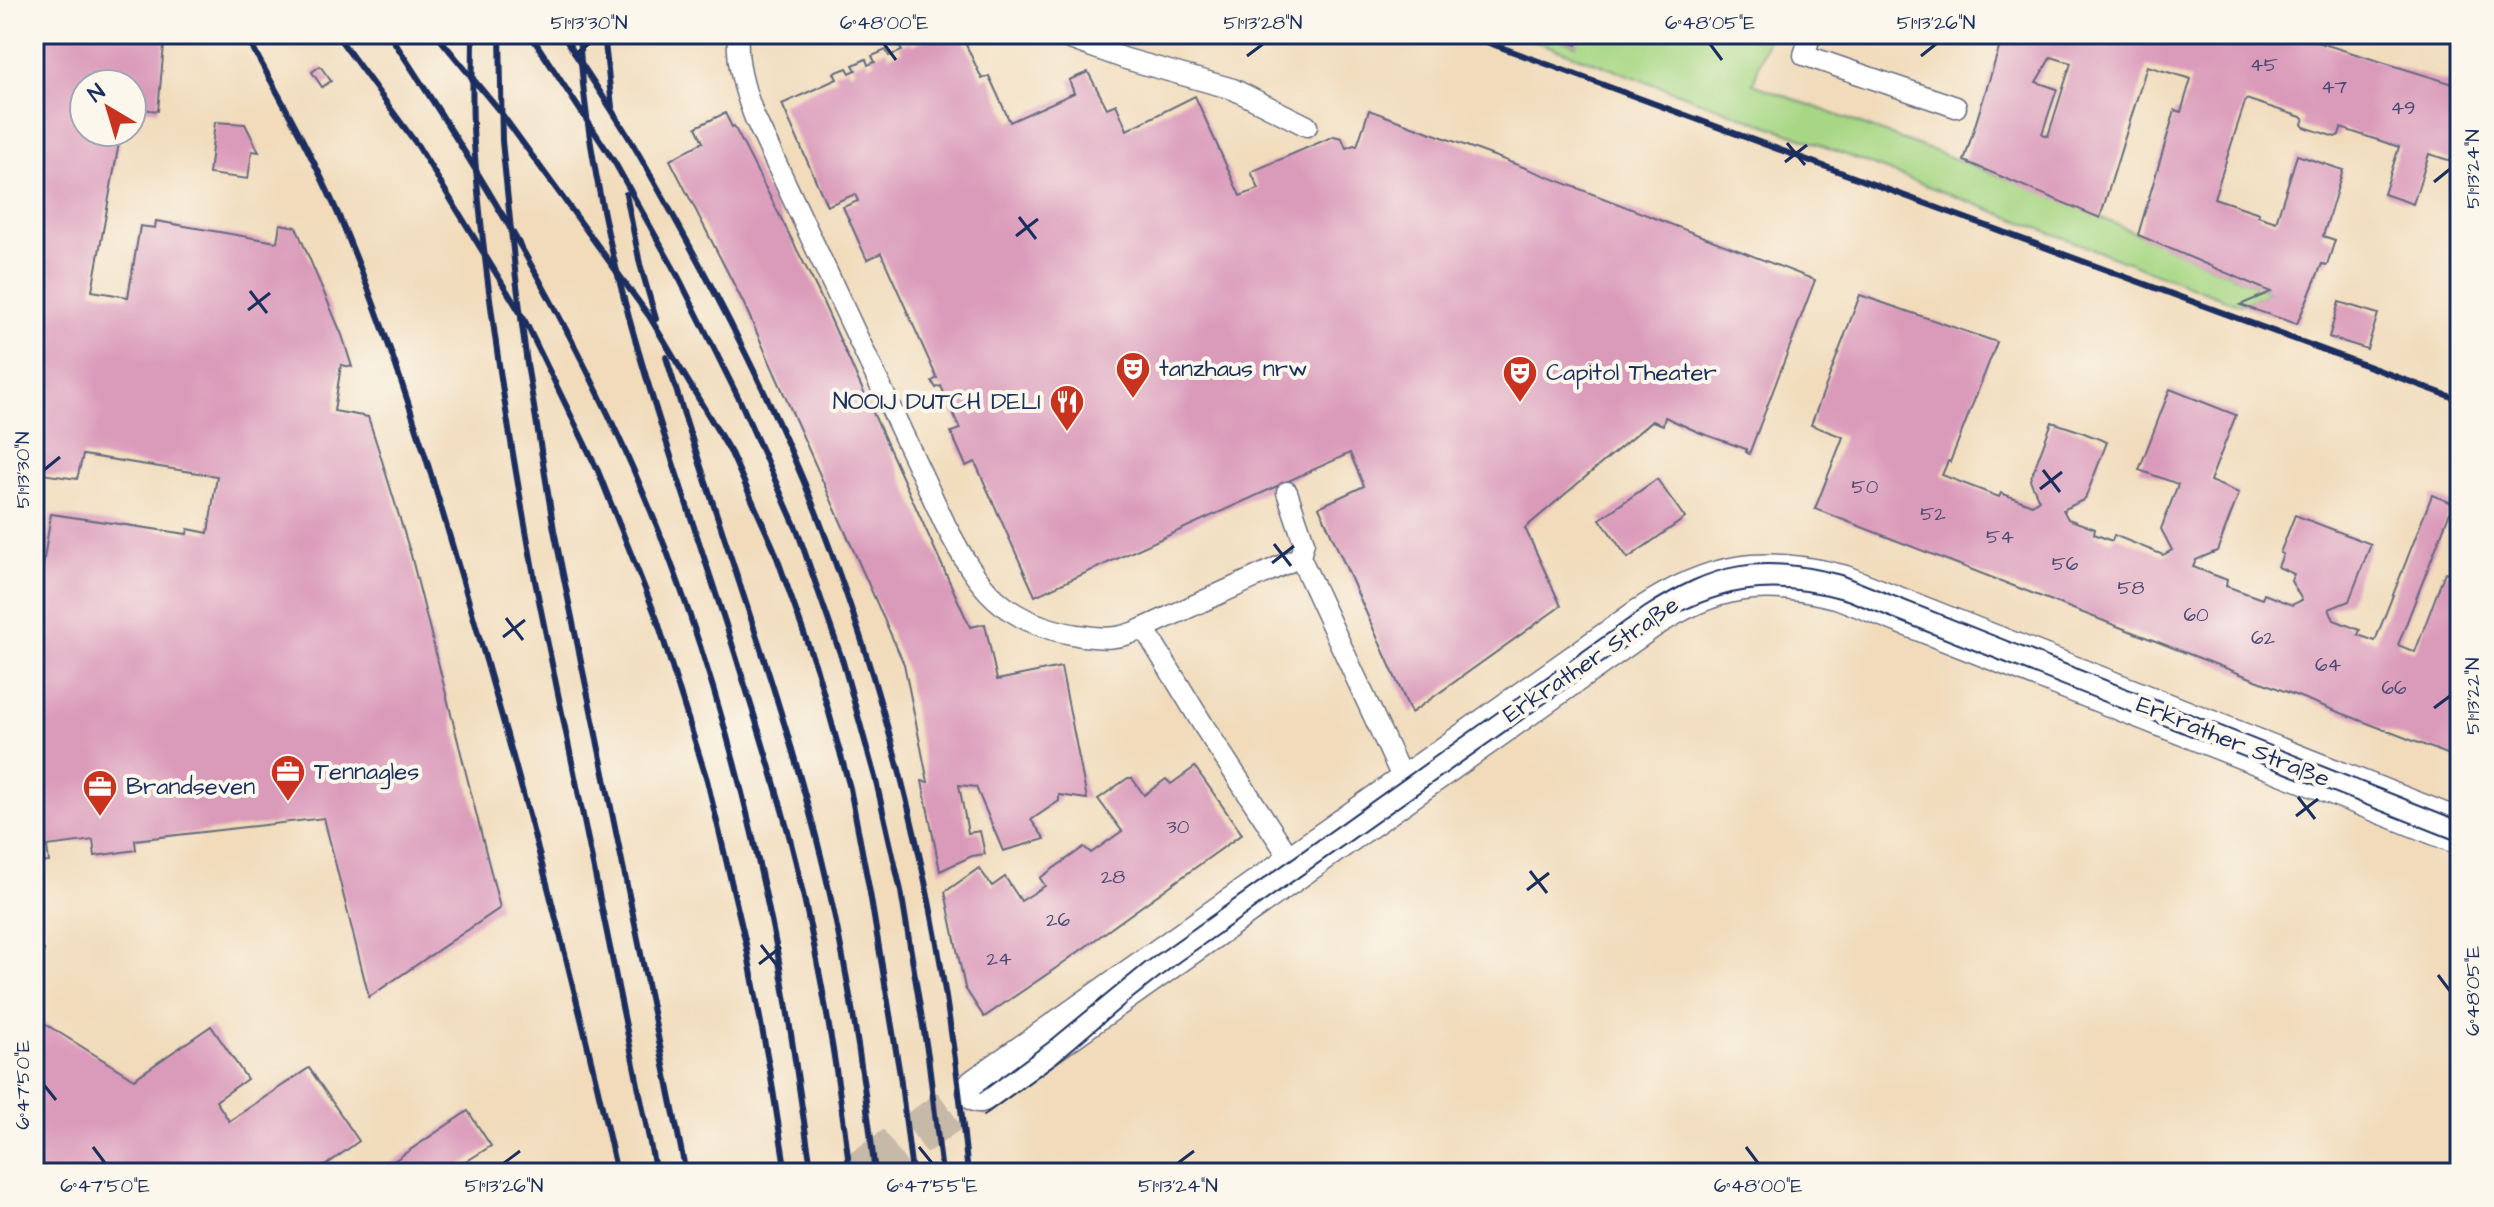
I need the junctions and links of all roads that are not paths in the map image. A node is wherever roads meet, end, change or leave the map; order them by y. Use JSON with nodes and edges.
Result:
{"nodes":[{"id":1,"x":738,"y":34,"type":"edge"},
{"id":2,"x":1056,"y":34,"type":"edge"},
{"id":3,"x":1811,"y":34,"type":"edge"},
{"id":4,"x":1956,"y":107,"type":"dead end"},
{"id":5,"x":1307,"y":126,"type":"dead end"},
{"id":6,"x":1287,"y":492,"type":"dead end"},
{"id":7,"x":1300,"y":557,"type":"junction"},
{"id":8,"x":1144,"y":628,"type":"junction"},
{"id":9,"x":1407,"y":788,"type":"junction"},
{"id":10,"x":2460,"y":832,"type":"edge"},
{"id":11,"x":1295,"y":866,"type":"junction"},
{"id":12,"x":979,"y":1090,"type":"tunnel mouth"}],
"edges":[{"from":1,"to":8,"type":"lane"},
{"from":2,"to":5,"type":"lane"},
{"from":3,"to":4,"type":"lane"},
{"from":6,"to":7,"type":"lane"},
{"from":7,"to":8,"type":"lane"},
{"from":7,"to":9,"type":"lane"},
{"from":8,"to":11,"type":"lane"},
{"from":9,"to":10,"type":"street","name":"Erkrather Straße"},
{"from":9,"to":11,"type":"street","name":"Erkrather Straße"},
{"from":11,"to":12,"type":"street","name":"Erkrather Straße"}]}
